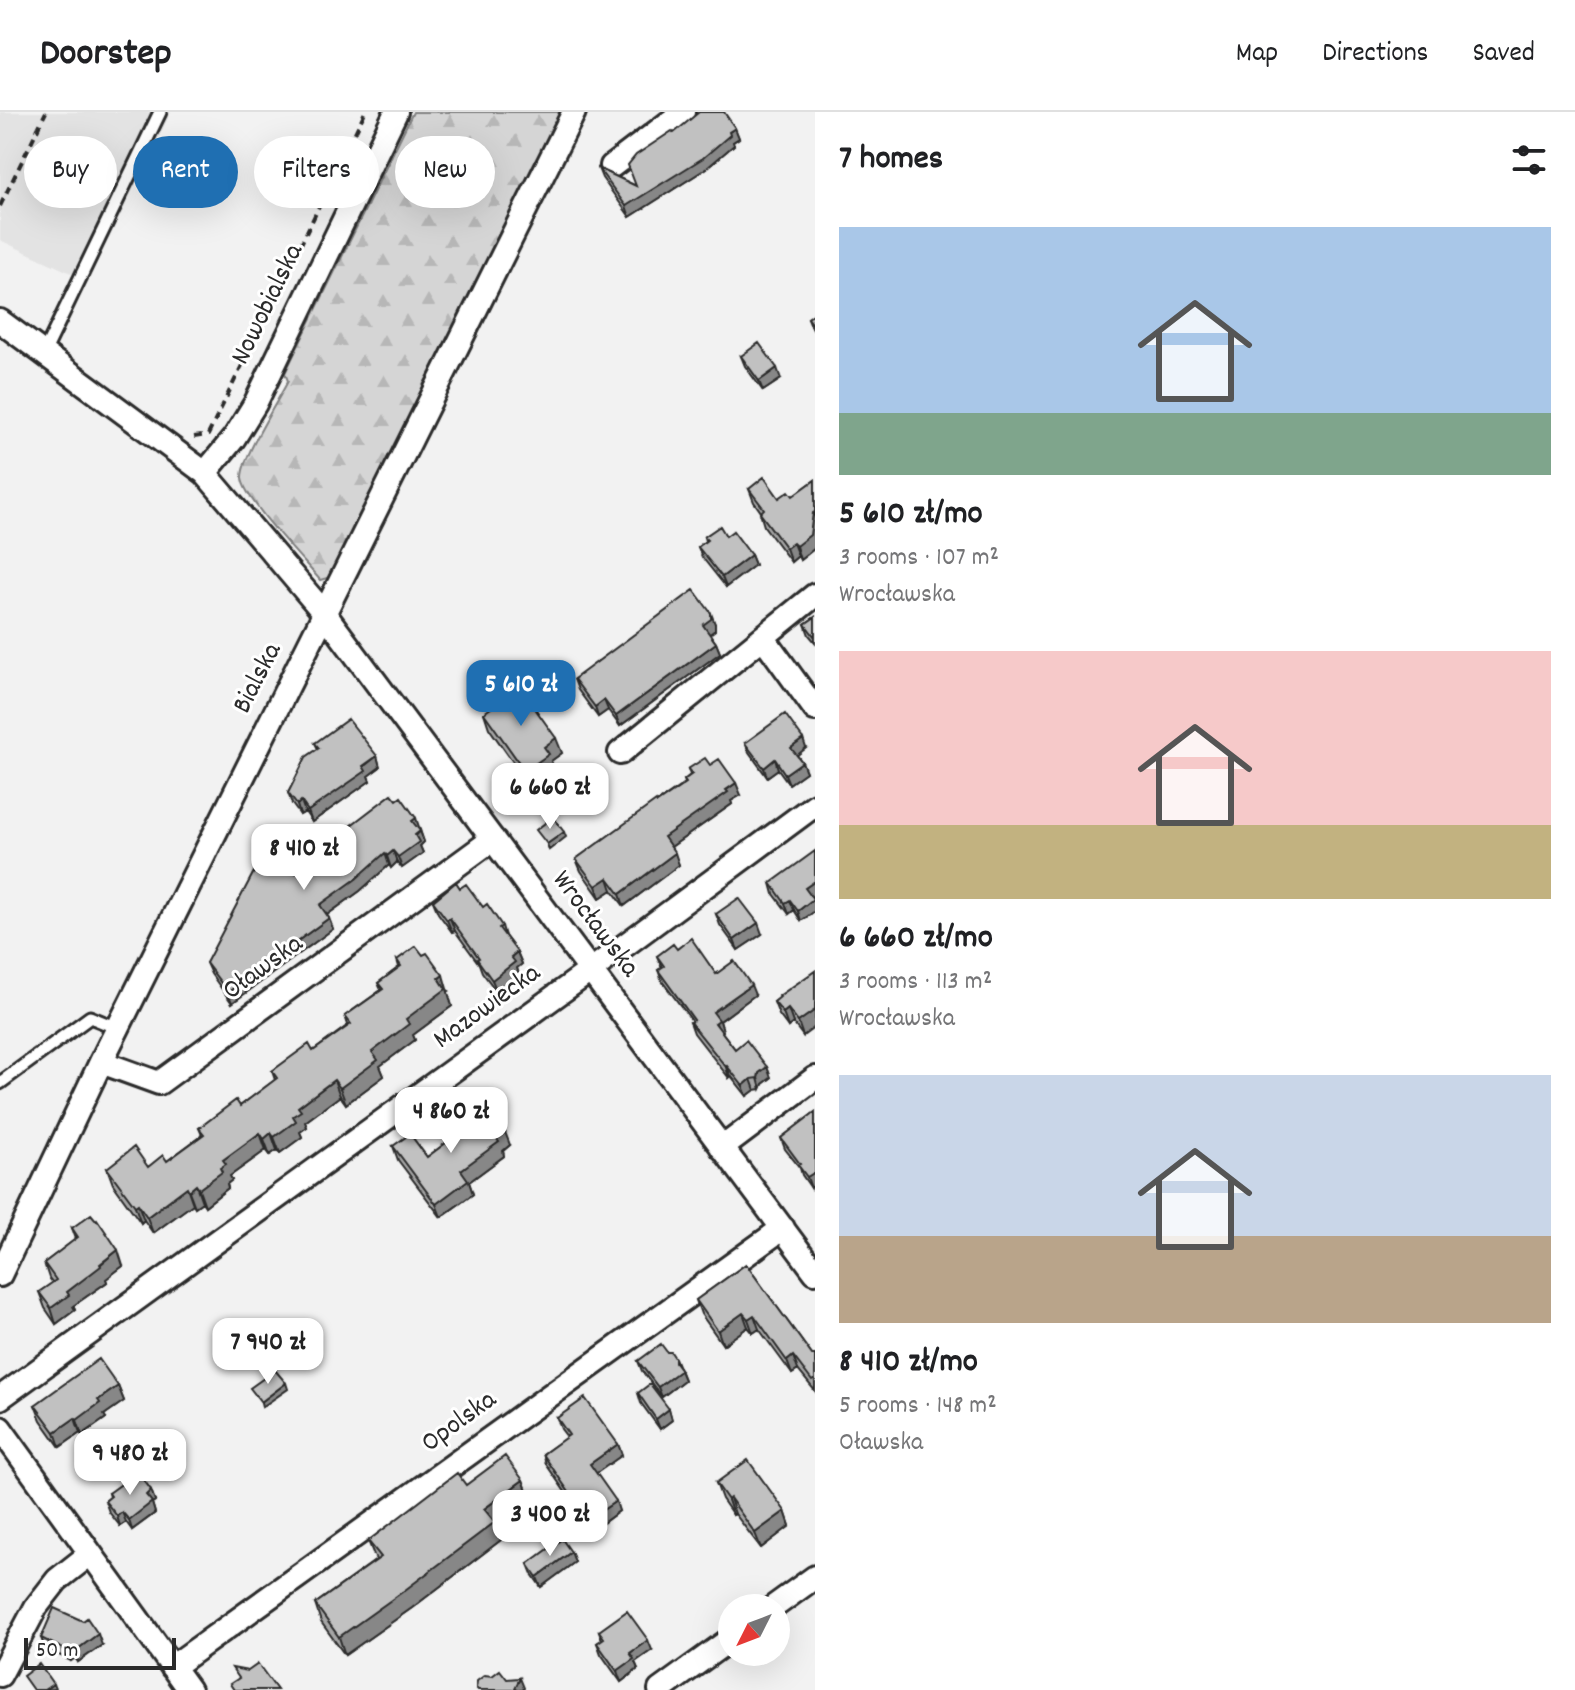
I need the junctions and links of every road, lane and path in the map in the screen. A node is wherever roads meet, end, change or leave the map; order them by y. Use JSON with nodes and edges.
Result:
{"nodes":[{"id":1,"x":46,"y":112,"type":"edge"},
{"id":2,"x":160,"y":112,"type":"edge"},
{"id":3,"x":365,"y":112,"type":"edge"},
{"id":4,"x":396,"y":112,"type":"edge"},
{"id":5,"x":574,"y":112,"type":"edge"},
{"id":6,"x":683,"y":112,"type":"edge"},
{"id":7,"x":612,"y":166,"type":"dead end"},
{"id":8,"x":0,"y":206,"type":"edge"},
{"id":9,"x":0,"y":321,"type":"edge"},
{"id":10,"x":44,"y":353,"type":"junction"},
{"id":11,"x":185,"y":436,"type":"dead end"},
{"id":12,"x":205,"y":473,"type":"junction"},
{"id":13,"x":815,"y":595,"type":"edge"},
{"id":14,"x":325,"y":614,"type":"junction"},
{"id":15,"x":763,"y":637,"type":"junction"},
{"id":16,"x":815,"y":709,"type":"edge"},
{"id":17,"x":620,"y":753,"type":"dead end"},
{"id":18,"x":815,"y":805,"type":"edge"},
{"id":19,"x":493,"y":839,"type":"junction"},
{"id":20,"x":590,"y":971,"type":"junction"},
{"id":21,"x":117,"y":1028,"type":"junction"},
{"id":22,"x":101,"y":1062,"type":"junction"},
{"id":23,"x":815,"y":1078,"type":"edge"},
{"id":24,"x":0,"y":1083,"type":"edge"},
{"id":25,"x":722,"y":1148,"type":"junction"},
{"id":26,"x":783,"y":1228,"type":"junction"},
{"id":27,"x":815,"y":1272,"type":"edge"},
{"id":28,"x":0,"y":1275,"type":"edge"},
{"id":29,"x":0,"y":1398,"type":"edge"},
{"id":30,"x":0,"y":1428,"type":"edge"},
{"id":31,"x":90,"y":1554,"type":"junction"},
{"id":32,"x":815,"y":1577,"type":"edge"},
{"id":33,"x":790,"y":1595,"type":"edge"},
{"id":34,"x":718,"y":1648,"type":"edge"},
{"id":35,"x":172,"y":1667,"type":"junction"},
{"id":36,"x":0,"y":1675,"type":"edge"},
{"id":37,"x":189,"y":1690,"type":"edge"},
{"id":38,"x":660,"y":1690,"type":"edge"}],
"edges":[{"from":1,"to":8,"type":"path"},
{"from":2,"to":10,"type":"lane"},
{"from":3,"to":11,"type":"path"},
{"from":4,"to":12,"type":"street","name":"Nowobialska"},
{"from":5,"to":14,"type":"street","name":"Bialska"},
{"from":6,"to":7,"type":"street"},
{"from":9,"to":10,"type":"street","name":"Wrocławska"},
{"from":10,"to":12,"type":"street","name":"Wrocławska"},
{"from":12,"to":14,"type":"street","name":"Wrocławska"},
{"from":13,"to":15,"type":"street"},
{"from":14,"to":19,"type":"street","name":"Wrocławska"},
{"from":14,"to":21,"type":"street","name":"Bialska"},
{"from":15,"to":16,"type":"street"},
{"from":15,"to":17,"type":"street"},
{"from":18,"to":20,"type":"street","name":"Mazowiecka"},
{"from":19,"to":20,"type":"street","name":"Wrocławska"},
{"from":19,"to":22,"type":"street","name":"Oławska"},
{"from":20,"to":25,"type":"street","name":"Wrocławska"},
{"from":20,"to":29,"type":"street","name":"Mazowiecka"},
{"from":21,"to":22,"type":"street","name":"Bialska"},
{"from":21,"to":24,"type":"lane"},
{"from":22,"to":28,"type":"street","name":"Bialska"},
{"from":23,"to":25,"type":"street"},
{"from":25,"to":26,"type":"street","name":"Wrocławska"},
{"from":26,"to":27,"type":"street","name":"Wrocławska"},
{"from":26,"to":35,"type":"street","name":"Opolska"},
{"from":30,"to":31,"type":"street"},
{"from":31,"to":35,"type":"street"},
{"from":31,"to":36,"type":"street"},
{"from":32,"to":33,"type":"street"},
{"from":34,"to":38,"type":"street"},
{"from":35,"to":37,"type":"street"}]}
